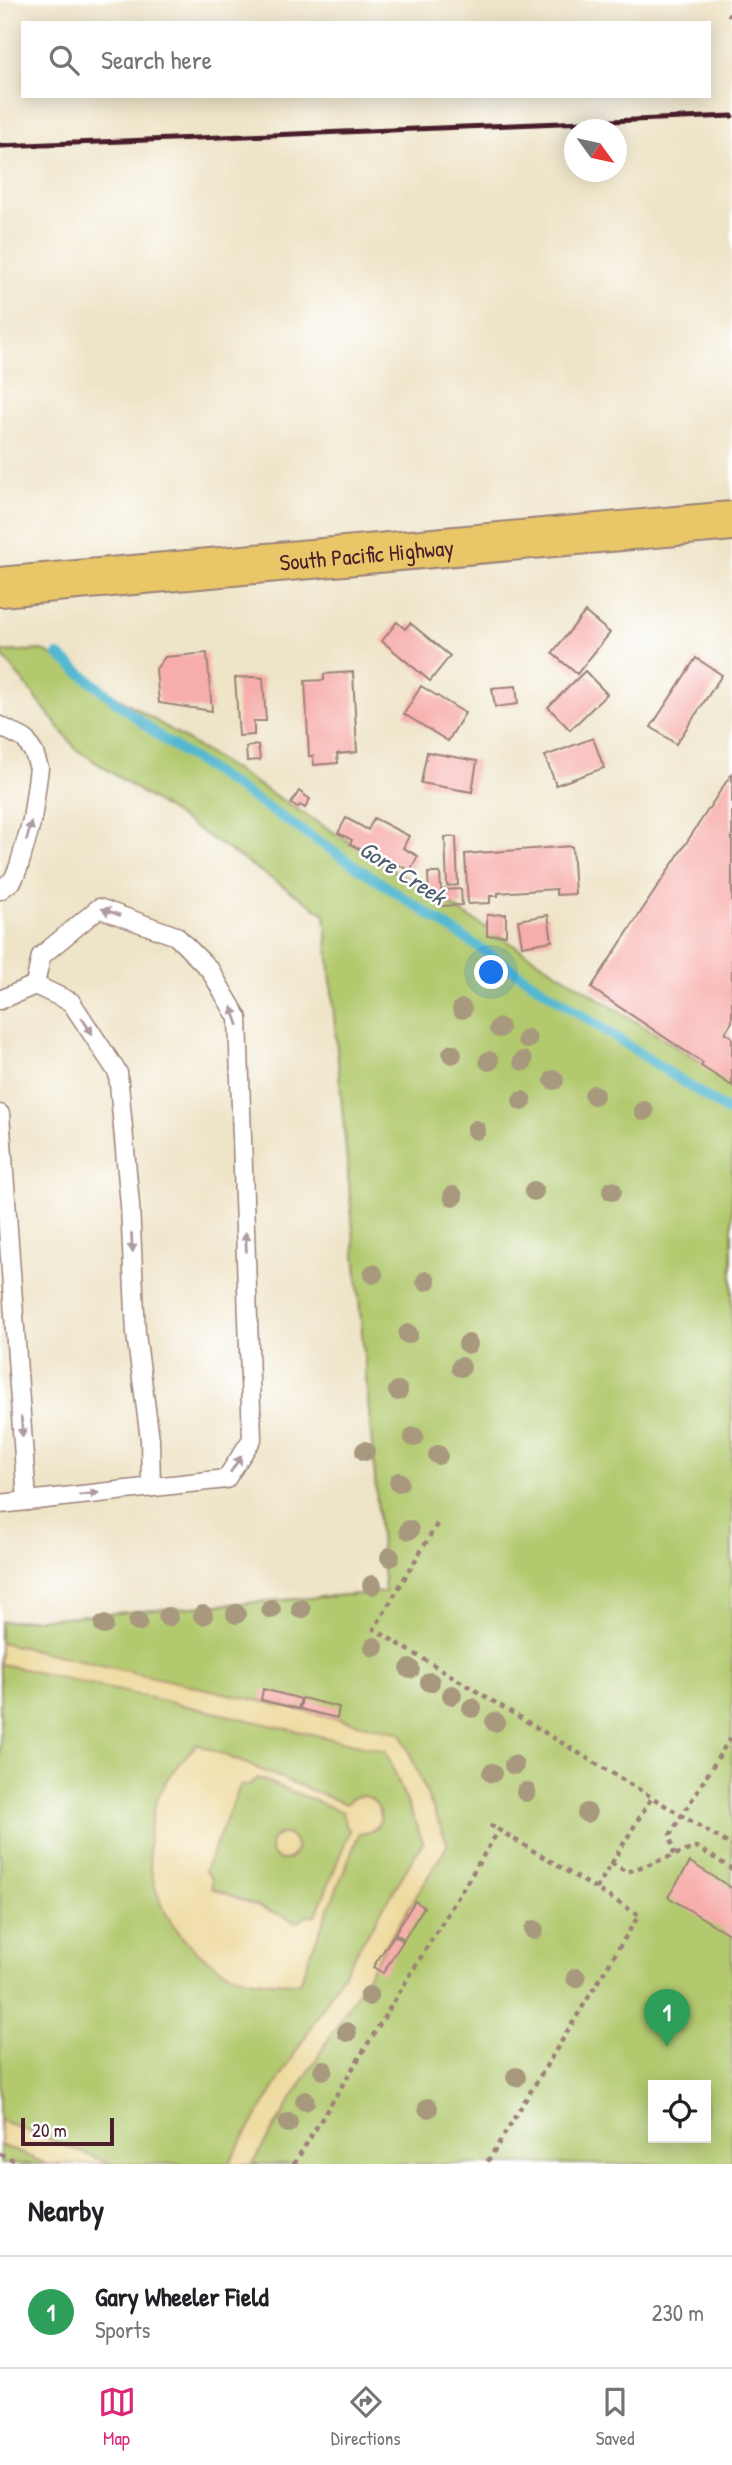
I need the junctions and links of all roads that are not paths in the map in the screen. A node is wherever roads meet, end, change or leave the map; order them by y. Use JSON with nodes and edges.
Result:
{"nodes":[{"id":1,"x":732,"y":521,"type":"edge"},
{"id":2,"x":0,"y":586,"type":"edge"},
{"id":3,"x":0,"y":726,"type":"edge"},
{"id":4,"x":0,"y":890,"type":"edge"},
{"id":5,"x":35,"y":985,"type":"junction"},
{"id":6,"x":0,"y":1000,"type":"edge"},
{"id":7,"x":0,"y":1114,"type":"edge"},
{"id":8,"x":151,"y":1487,"type":"junction"},
{"id":9,"x":27,"y":1501,"type":"junction"},
{"id":10,"x":0,"y":1504,"type":"edge"}],
"edges":[{"from":1,"to":2,"type":"main road","name":"South Pacific Highway"},
{"from":4,"to":3,"type":"lane","one_way":true},
{"from":5,"to":6,"type":"lane"},
{"from":5,"to":8,"type":"lane","one_way":true},
{"from":8,"to":5,"type":"lane","one_way":true},
{"from":7,"to":9,"type":"lane","one_way":true},
{"from":9,"to":8,"type":"lane","one_way":true},
{"from":9,"to":10,"type":"lane"}]}
